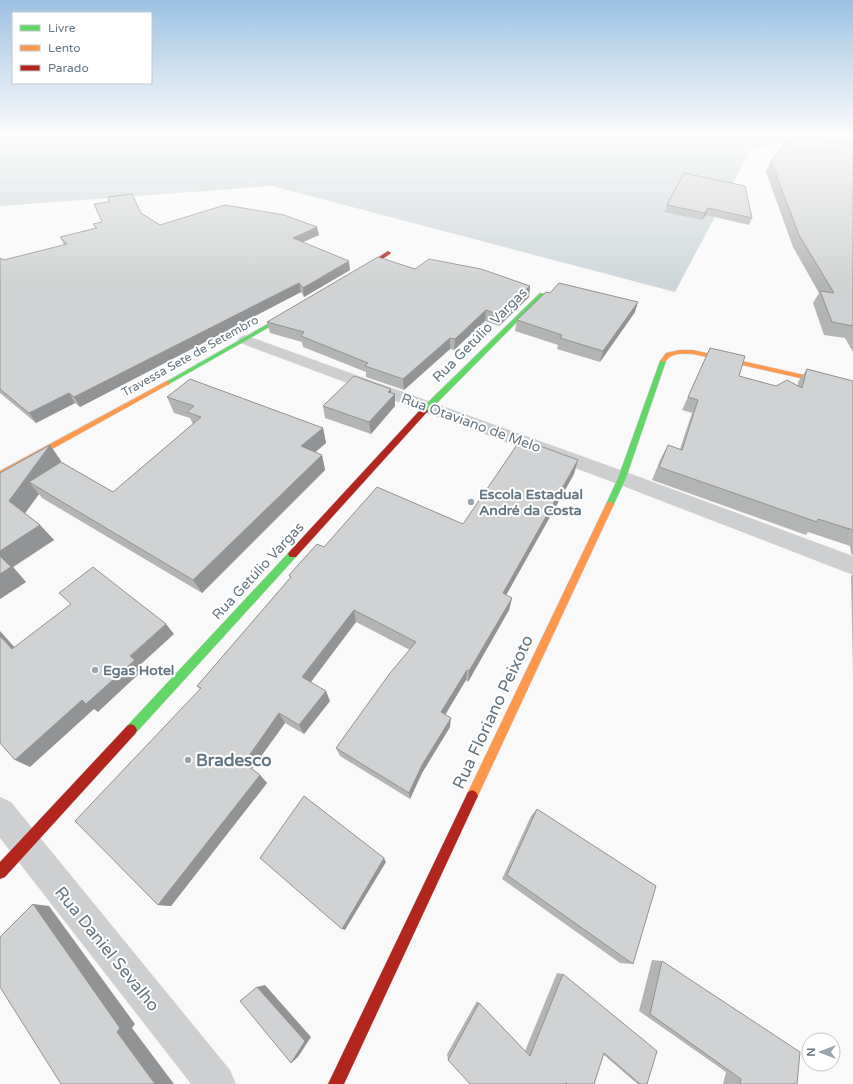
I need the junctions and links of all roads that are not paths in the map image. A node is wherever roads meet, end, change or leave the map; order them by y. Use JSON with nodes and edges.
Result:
{"nodes":[{"id":1,"x":388,"y":253,"type":"dead end"},
{"id":2,"x":350,"y":277,"type":"edge"},
{"id":3,"x":542,"y":294,"type":"edge"},
{"id":4,"x":305,"y":304,"type":"edge"},
{"id":5,"x":245,"y":340,"type":"junction"},
{"id":6,"x":853,"y":388,"type":"edge"},
{"id":7,"x":428,"y":407,"type":"junction"},
{"id":8,"x":0,"y":475,"type":"edge"},
{"id":9,"x":622,"y":478,"type":"junction"},
{"id":10,"x":853,"y":566,"type":"edge"},
{"id":11,"x":0,"y":813,"type":"edge"},
{"id":12,"x":25,"y":846,"type":"junction"},
{"id":13,"x":0,"y":872,"type":"edge"},
{"id":14,"x":216,"y":1084,"type":"edge"},
{"id":15,"x":336,"y":1084,"type":"edge"}],
"edges":[{"from":1,"to":2,"type":"street"},
{"from":3,"to":7,"type":"street","name":"Rua Getúlio Vargas"},
{"from":4,"to":5,"type":"street","name":"Travessa Sete de Setembro"},
{"from":5,"to":7,"type":"street","name":"Rua Otaviano de Melo"},
{"from":5,"to":8,"type":"street","name":"Travessa Sete de Setembro"},
{"from":6,"to":9,"type":"street","name":"Rua Floriano Peixoto"},
{"from":7,"to":9,"type":"street","name":"Rua Otaviano de Melo"},
{"from":7,"to":12,"type":"street","name":"Rua Getúlio Vargas"},
{"from":9,"to":10,"type":"street","name":"Rua Otaviano de Melo"},
{"from":9,"to":15,"type":"street","name":"Rua Floriano Peixoto"},
{"from":11,"to":12,"type":"street","name":"Rua Daniel Sevalho"},
{"from":12,"to":13,"type":"street","name":"Rua Getúlio Vargas"},
{"from":12,"to":14,"type":"street","name":"Rua Daniel Sevalho"}]}
